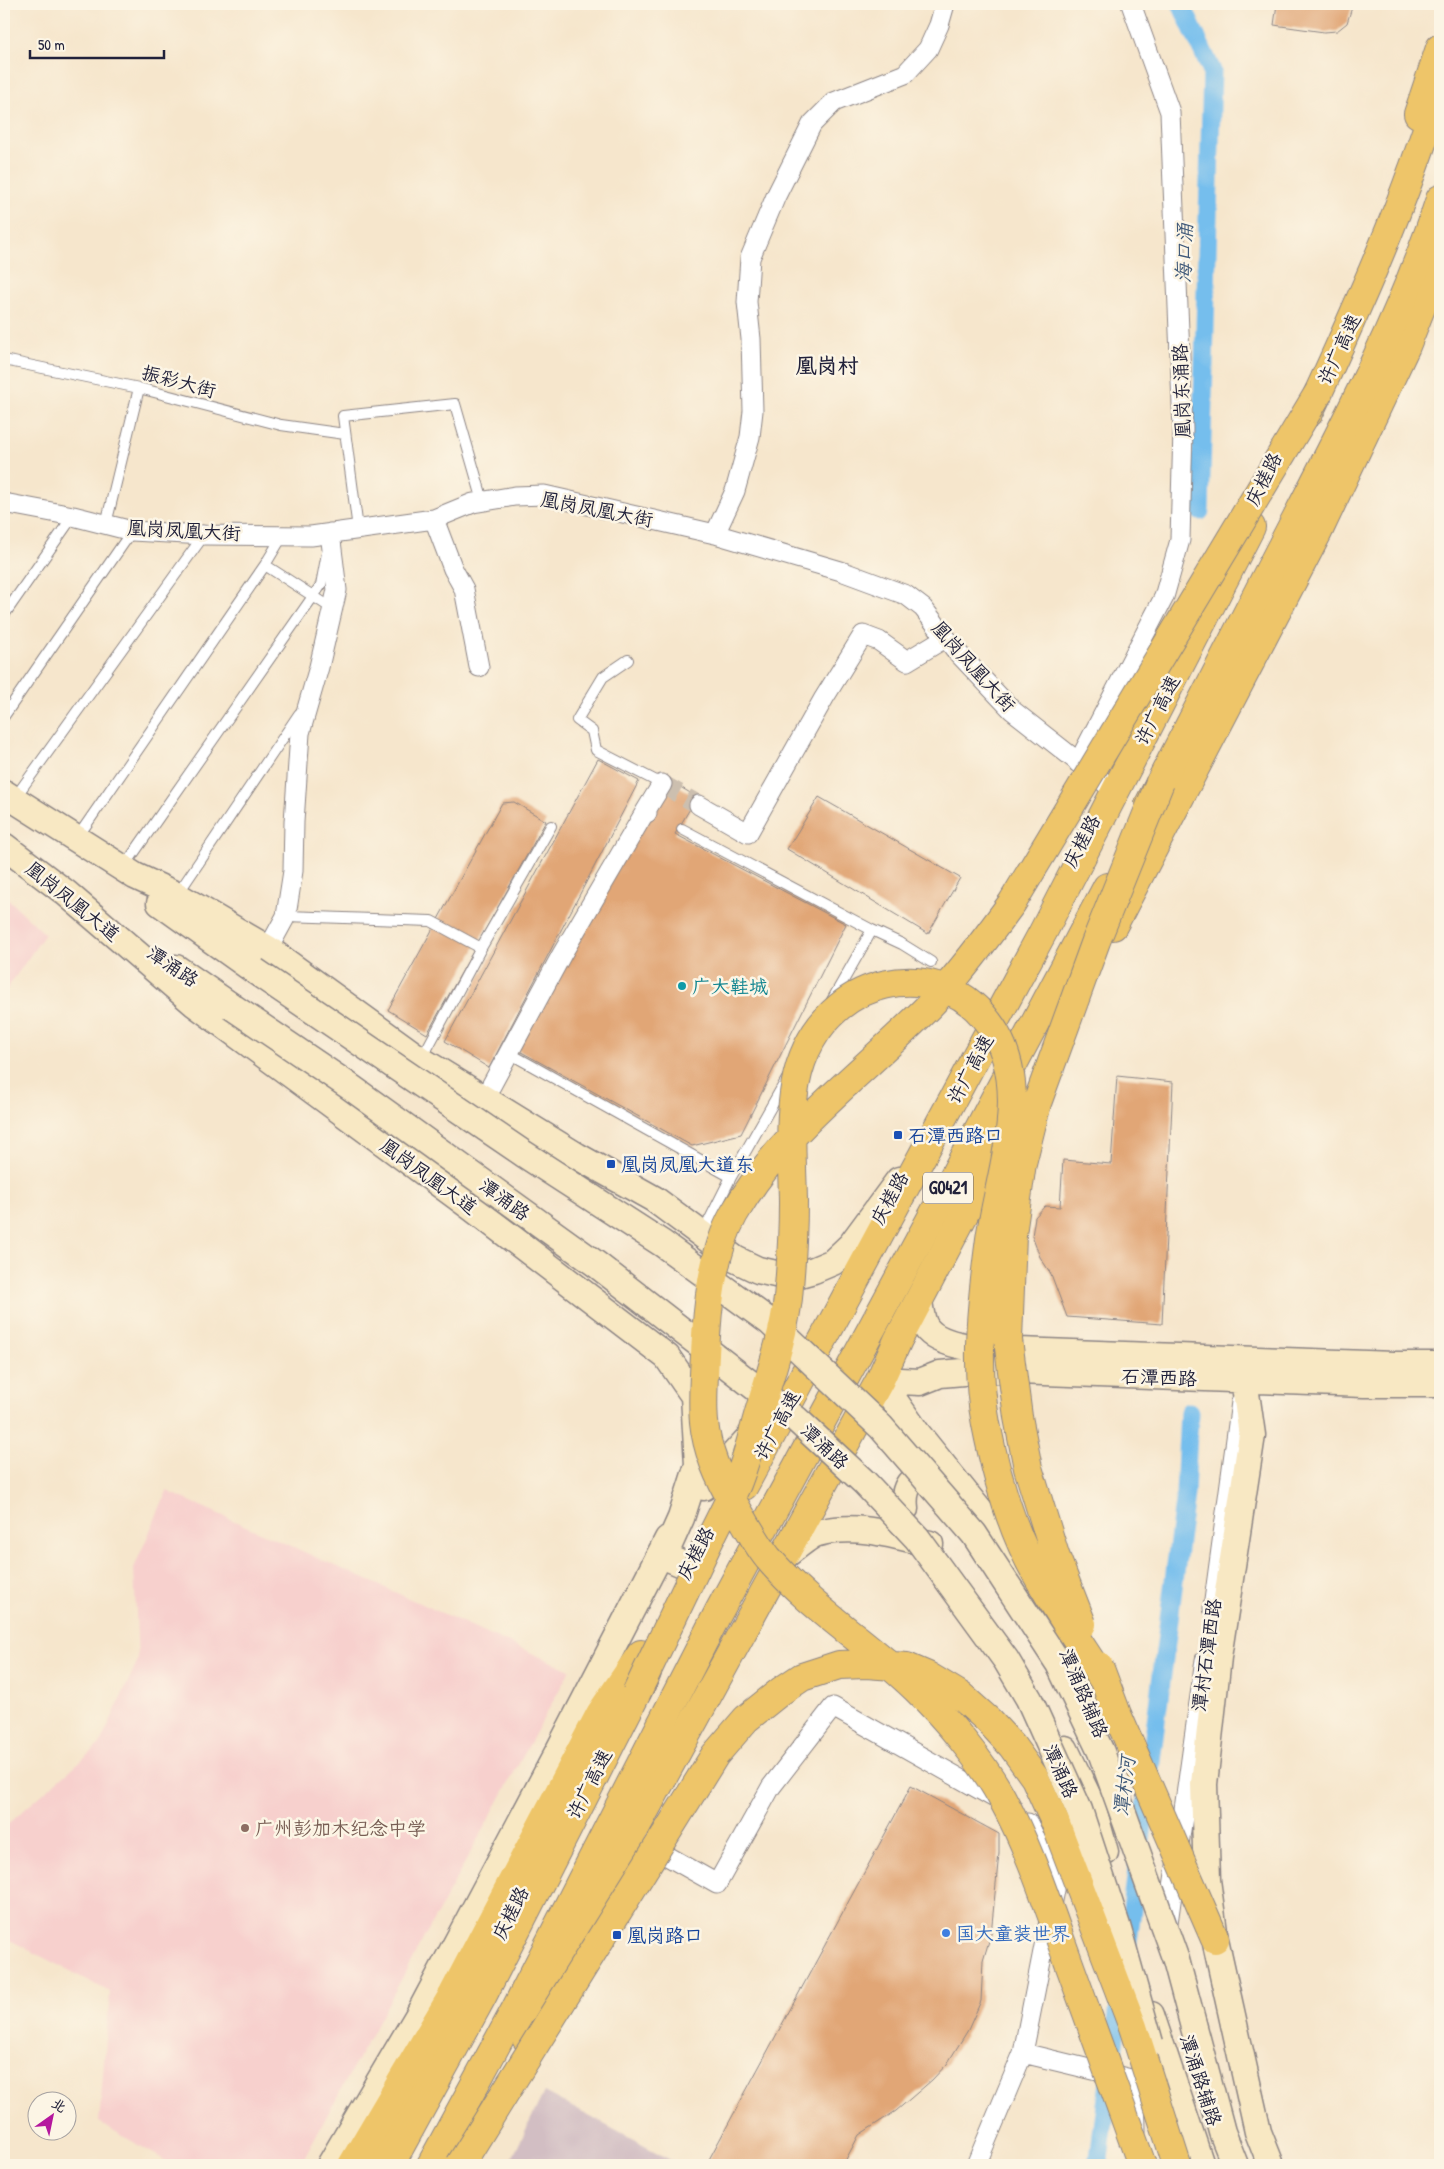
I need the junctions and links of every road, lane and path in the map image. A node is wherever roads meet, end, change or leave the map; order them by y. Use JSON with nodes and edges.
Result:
{"nodes":[{"id":1,"x":945,"y":4,"type":"edge"},
{"id":2,"x":1131,"y":4,"type":"edge"},
{"id":3,"x":1440,"y":48,"type":"edge"},
{"id":4,"x":1440,"y":88,"type":"edge"},
{"id":5,"x":1440,"y":199,"type":"edge"},
{"id":6,"x":1438,"y":274,"type":"edge"},
{"id":7,"x":4,"y":360,"type":"edge"},
{"id":8,"x":139,"y":388,"type":"junction"},
{"id":9,"x":1319,"y":392,"type":"junction"},
{"id":10,"x":345,"y":434,"type":"junction"},
{"id":11,"x":483,"y":501,"type":"junction"},
{"id":12,"x":6,"y":506,"type":"edge"},
{"id":13,"x":73,"y":516,"type":"junction"},
{"id":14,"x":434,"y":519,"type":"junction"},
{"id":15,"x":106,"y":524,"type":"junction"},
{"id":16,"x":358,"y":529,"type":"junction"},
{"id":17,"x":132,"y":531,"type":"junction"},
{"id":18,"x":330,"y":533,"type":"junction"},
{"id":19,"x":715,"y":534,"type":"junction"},
{"id":20,"x":204,"y":535,"type":"junction"},
{"id":21,"x":283,"y":535,"type":"junction"},
{"id":22,"x":265,"y":565,"type":"junction"},
{"id":23,"x":313,"y":596,"type":"junction"},
{"id":24,"x":333,"y":609,"type":"junction"},
{"id":25,"x":4,"y":615,"type":"edge"},
{"id":26,"x":945,"y":638,"type":"junction"},
{"id":27,"x":628,"y":660,"type":"dead end"},
{"id":28,"x":479,"y":666,"type":"dead end"},
{"id":29,"x":310,"y":698,"type":"junction"},
{"id":30,"x":4,"y":716,"type":"edge"},
{"id":31,"x":1078,"y":763,"type":"junction"},
{"id":32,"x":1160,"y":782,"type":"junction"},
{"id":33,"x":662,"y":784,"type":"joint"},
{"id":34,"x":1110,"y":787,"type":"junction"},
{"id":35,"x":8,"y":797,"type":"edge"},
{"id":36,"x":699,"y":805,"type":"tunnel mouth"},
{"id":37,"x":35,"y":814,"type":"junction"},
{"id":38,"x":550,"y":826,"type":"dead end"},
{"id":39,"x":682,"y":829,"type":"dead end"},
{"id":40,"x":77,"y":838,"type":"junction"},
{"id":41,"x":4,"y":846,"type":"edge"},
{"id":42,"x":124,"y":868,"type":"junction"},
{"id":43,"x":66,"y":893,"type":"junction"},
{"id":44,"x":176,"y":895,"type":"junction"},
{"id":45,"x":286,"y":916,"type":"junction"},
{"id":46,"x":872,"y":930,"type":"junction"},
{"id":47,"x":480,"y":948,"type":"junction"},
{"id":48,"x":268,"y":949,"type":"junction"},
{"id":49,"x":932,"y":962,"type":"dead end"},
{"id":50,"x":509,"y":1054,"type":"junction"},
{"id":51,"x":421,"y":1060,"type":"junction"},
{"id":52,"x":484,"y":1099,"type":"junction"},
{"id":53,"x":731,"y":1177,"type":"junction"},
{"id":54,"x":899,"y":1180,"type":"junction"},
{"id":55,"x":702,"y":1234,"type":"junction"},
{"id":56,"x":919,"y":1301,"type":"junction"},
{"id":57,"x":1440,"y":1365,"type":"edge"},
{"id":58,"x":1245,"y":1370,"type":"junction"},
{"id":59,"x":880,"y":1380,"type":"junction"},
{"id":60,"x":1440,"y":1384,"type":"edge"},
{"id":61,"x":766,"y":1418,"type":"junction"},
{"id":62,"x":841,"y":1452,"type":"junction"},
{"id":63,"x":962,"y":1488,"type":"junction"},
{"id":64,"x":684,"y":1509,"type":"junction"},
{"id":65,"x":905,"y":1510,"type":"junction"},
{"id":66,"x":933,"y":1544,"type":"junction"},
{"id":67,"x":783,"y":1557,"type":"junction"},
{"id":68,"x":688,"y":1566,"type":"junction"},
{"id":69,"x":645,"y":1649,"type":"junction"},
{"id":70,"x":1106,"y":1684,"type":"junction"},
{"id":71,"x":636,"y":1694,"type":"junction"},
{"id":72,"x":632,"y":1836,"type":"junction"},
{"id":73,"x":1215,"y":1939,"type":"junction"},
{"id":74,"x":1164,"y":1951,"type":"junction"},
{"id":75,"x":1023,"y":2053,"type":"junction"},
{"id":76,"x":1170,"y":2072,"type":"junction"},
{"id":77,"x":1135,"y":2080,"type":"junction"},
{"id":78,"x":330,"y":2165,"type":"edge"},
{"id":79,"x":352,"y":2165,"type":"edge"},
{"id":80,"x":374,"y":2165,"type":"edge"},
{"id":81,"x":390,"y":2165,"type":"edge"},
{"id":82,"x":431,"y":2165,"type":"edge"},
{"id":83,"x":460,"y":2165,"type":"edge"},
{"id":84,"x":976,"y":2165,"type":"edge"},
{"id":85,"x":1136,"y":2165,"type":"edge"},
{"id":86,"x":1142,"y":2165,"type":"edge"},
{"id":87,"x":1177,"y":2165,"type":"edge"},
{"id":88,"x":1190,"y":2165,"type":"edge"},
{"id":89,"x":1201,"y":2165,"type":"edge"},
{"id":90,"x":1230,"y":2165,"type":"edge"},
{"id":91,"x":1235,"y":2165,"type":"edge"},
{"id":92,"x":1271,"y":2165,"type":"edge"}],
"edges":[{"from":1,"to":19,"type":"street"},
{"from":2,"to":31,"type":"street","name":"凰岗东涌路"},
{"from":3,"to":34,"type":"main road","name":"庆槎路"},
{"from":4,"to":9,"type":"main road","name":"许广高速","number":"G0421"},
{"from":5,"to":32,"type":"main road","name":"许广高速","number":"G0421"},
{"from":6,"to":56,"type":"main road"},
{"from":7,"to":8,"type":"lane","name":"振彩大街"},
{"from":8,"to":10,"type":"lane","name":"振彩大街"},
{"from":8,"to":15,"type":"lane"},
{"from":9,"to":71,"type":"main road","name":"许广高速","number":"G0421","bridge":true},
{"from":9,"to":86,"type":"main road","bridge":true},
{"from":10,"to":11,"type":"lane"},
{"from":10,"to":16,"type":"lane"},
{"from":11,"to":14,"type":"street","name":"凰岗凤凰大街"},
{"from":11,"to":19,"type":"street","name":"凰岗凤凰大街"},
{"from":12,"to":13,"type":"street","name":"凰岗凤凰大街"},
{"from":13,"to":15,"type":"street","name":"凰岗凤凰大街"},
{"from":13,"to":25,"type":"lane"},
{"from":14,"to":16,"type":"street","name":"凰岗凤凰大街"},
{"from":14,"to":28,"type":"street"},
{"from":15,"to":17,"type":"street","name":"凰岗凤凰大街"},
{"from":16,"to":18,"type":"street","name":"凰岗凤凰大街"},
{"from":17,"to":20,"type":"street","name":"凰岗凤凰大街"},
{"from":17,"to":30,"type":"lane"},
{"from":18,"to":21,"type":"street","name":"凰岗凤凰大街"},
{"from":18,"to":23,"type":"lane"},
{"from":18,"to":24,"type":"street"},
{"from":19,"to":26,"type":"street","name":"凰岗凤凰大街"},
{"from":20,"to":21,"type":"street","name":"凰岗凤凰大街"},
{"from":20,"to":35,"type":"lane"},
{"from":21,"to":22,"type":"lane"},
{"from":22,"to":23,"type":"lane"},
{"from":22,"to":40,"type":"lane"},
{"from":23,"to":24,"type":"lane"},
{"from":23,"to":42,"type":"lane"},
{"from":24,"to":29,"type":"street"},
{"from":26,"to":31,"type":"street","name":"凰岗凤凰大街"},
{"from":26,"to":36,"type":"street"},
{"from":27,"to":33,"type":"lane"},
{"from":29,"to":44,"type":"lane"},
{"from":29,"to":45,"type":"street"},
{"from":31,"to":34,"type":"street","name":"凰岗凤凰大街"},
{"from":32,"to":70,"type":"main road","bridge":true},
{"from":32,"to":82,"type":"main road","name":"许广高速","number":"G0421","bridge":true},
{"from":33,"to":50,"type":"street"},
{"from":34,"to":54,"type":"main road","name":"庆槎路"},
{"from":35,"to":37,"type":"street"},
{"from":37,"to":40,"type":"street"},
{"from":37,"to":91,"type":"street","bridge":true},
{"from":38,"to":47,"type":"lane"},
{"from":39,"to":46,"type":"lane"},
{"from":40,"to":42,"type":"street"},
{"from":41,"to":43,"type":"street","name":"凰岗凤凰大道"},
{"from":42,"to":44,"type":"street"},
{"from":43,"to":64,"type":"street","name":"凰岗凤凰大道"},
{"from":43,"to":88,"type":"street","name":"潭涌路","bridge":true},
{"from":44,"to":48,"type":"street"},
{"from":45,"to":47,"type":"lane"},
{"from":45,"to":48,"type":"street"},
{"from":46,"to":49,"type":"lane"},
{"from":46,"to":53,"type":"lane"},
{"from":47,"to":51,"type":"lane"},
{"from":48,"to":51,"type":"street"},
{"from":50,"to":52,"type":"street"},
{"from":50,"to":53,"type":"lane"},
{"from":51,"to":52,"type":"street"},
{"from":52,"to":55,"type":"street"},
{"from":53,"to":55,"type":"lane"},
{"from":54,"to":55,"type":"street"},
{"from":54,"to":61,"type":"main road","name":"庆槎路"},
{"from":56,"to":58,"type":"street","name":"石潭西路"},
{"from":56,"to":59,"type":"main road"},
{"from":57,"to":58,"type":"street","name":"石潭西路"},
{"from":58,"to":59,"type":"street","name":"石潭西路"},
{"from":58,"to":60,"type":"street","name":"石潭西路"},
{"from":58,"to":73,"type":"street","bridge":true},
{"from":58,"to":74,"type":"street","name":"潭村石潭西路"},
{"from":59,"to":62,"type":"main road"},
{"from":59,"to":63,"type":"street","name":"潭涌路辅路"},
{"from":61,"to":64,"type":"street"},
{"from":61,"to":68,"type":"main road","name":"庆槎路"},
{"from":62,"to":65,"type":"street","name":"潭涌路辅路"},
{"from":62,"to":67,"type":"main road"},
{"from":63,"to":65,"type":"street"},
{"from":63,"to":74,"type":"street","name":"潭涌路辅路"},
{"from":64,"to":68,"type":"street","name":"凰岗凤凰大道"},
{"from":64,"to":78,"type":"street"},
{"from":65,"to":66,"type":"street","name":"潭涌路辅路"},
{"from":66,"to":67,"type":"street"},
{"from":66,"to":76,"type":"street","name":"潭涌路辅路"},
{"from":67,"to":72,"type":"main road"},
{"from":68,"to":69,"type":"main road","name":"庆槎路"},
{"from":69,"to":79,"type":"main road"},
{"from":69,"to":80,"type":"main road","name":"庆槎路"},
{"from":70,"to":71,"type":"main road","bridge":true},
{"from":70,"to":73,"type":"main road","bridge":true},
{"from":71,"to":81,"type":"main road","name":"许广高速","number":"G0421"},
{"from":72,"to":75,"type":"street"},
{"from":72,"to":83,"type":"main road"},
{"from":73,"to":92,"type":"street"},
{"from":74,"to":90,"type":"street","name":"潭涌路辅路"},
{"from":75,"to":77,"type":"street"},
{"from":75,"to":84,"type":"street"},
{"from":76,"to":77,"type":"street"},
{"from":76,"to":89,"type":"street","name":"潭涌路辅路"},
{"from":77,"to":85,"type":"street"},
{"from":83,"to":87,"type":"main road","bridge":true}]}
